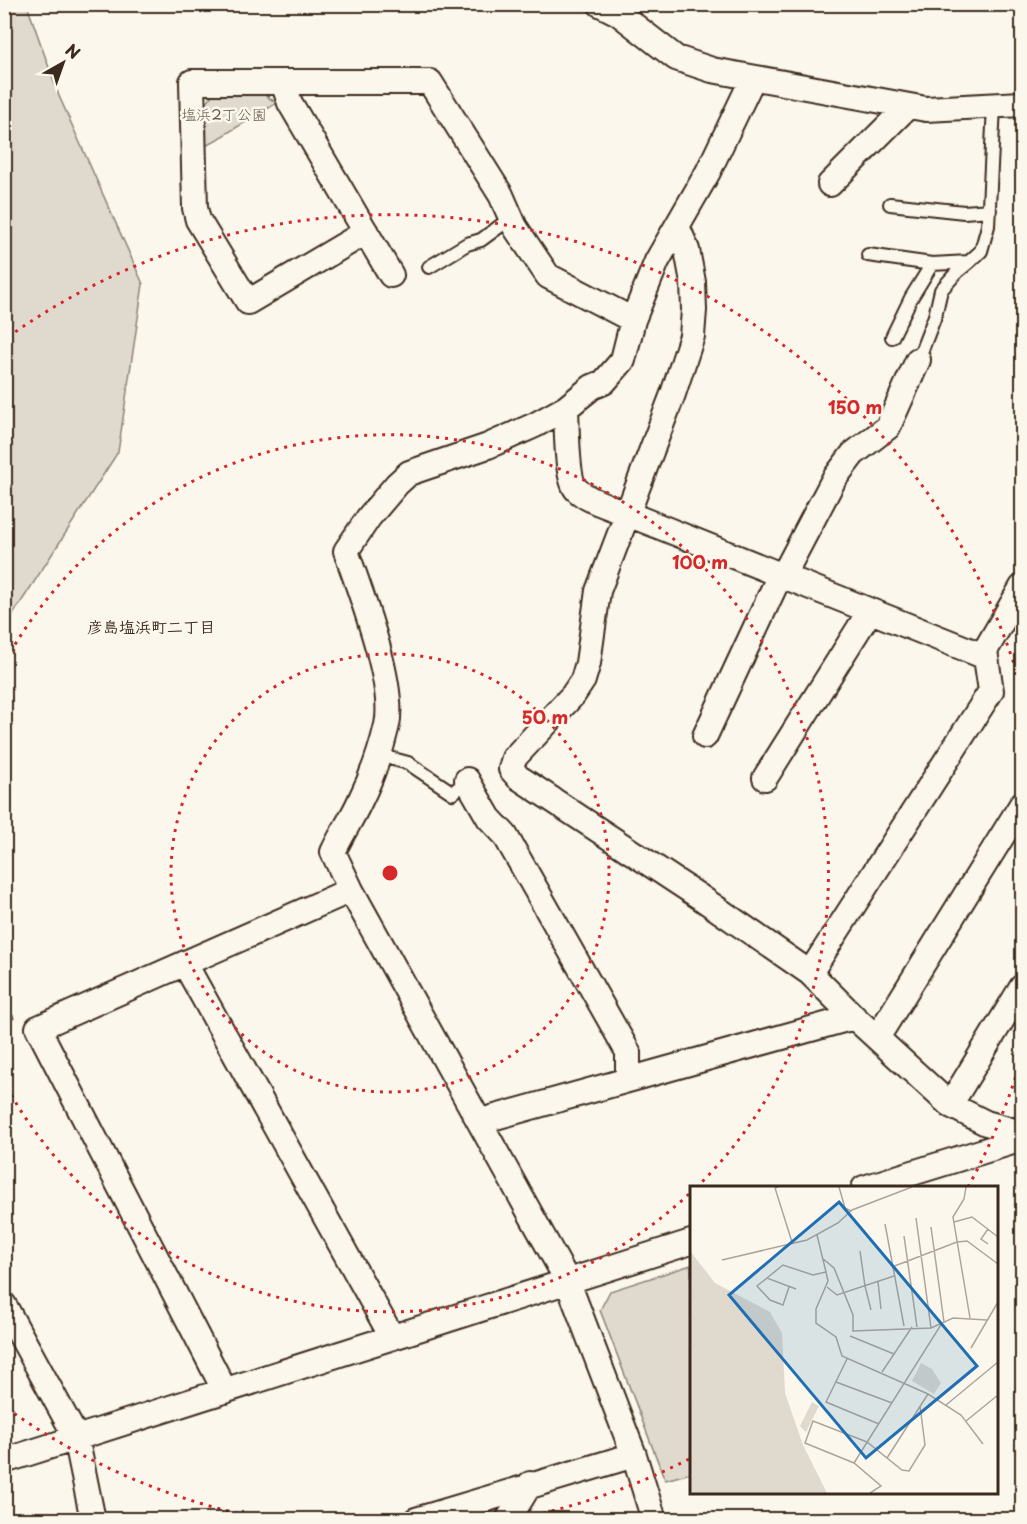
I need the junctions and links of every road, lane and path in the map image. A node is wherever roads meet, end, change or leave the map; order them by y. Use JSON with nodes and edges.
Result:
{"nodes":[{"id":1,"x":600,"y":4,"type":"edge"},
{"id":2,"x":753,"y":78,"type":"junction"},
{"id":3,"x":282,"y":82,"type":"junction"},
{"id":4,"x":1023,"y":104,"type":"edge"},
{"id":5,"x":908,"y":106,"type":"junction"},
{"id":6,"x":994,"y":106,"type":"junction"},
{"id":7,"x":830,"y":184,"type":"dead end"},
{"id":8,"x":890,"y":204,"type":"dead end"},
{"id":9,"x":990,"y":210,"type":"junction"},
{"id":10,"x":511,"y":218,"type":"junction"},
{"id":11,"x":677,"y":226,"type":"junction"},
{"id":12,"x":366,"y":232,"type":"junction"},
{"id":13,"x":868,"y":255,"type":"dead end"},
{"id":14,"x":969,"y":262,"type":"junction"},
{"id":15,"x":932,"y":264,"type":"junction"},
{"id":16,"x":429,"y":267,"type":"dead end"},
{"id":17,"x":391,"y":275,"type":"dead end"},
{"id":18,"x":633,"y":320,"type":"junction"},
{"id":19,"x":892,"y":338,"type":"dead end"},
{"id":20,"x":918,"y":360,"type":"joint"},
{"id":21,"x":566,"y":408,"type":"junction"},
{"id":22,"x":628,"y":514,"type":"junction"},
{"id":23,"x":781,"y":576,"type":"junction"},
{"id":24,"x":1021,"y":592,"type":"edge"},
{"id":25,"x":870,"y":611,"type":"junction"},
{"id":26,"x":986,"y":657,"type":"junction"},
{"id":27,"x":705,"y":736,"type":"dead end"},
{"id":28,"x":378,"y":755,"type":"junction"},
{"id":29,"x":765,"y":778,"type":"dead end"},
{"id":30,"x":467,"y":780,"type":"joint"},
{"id":31,"x":1023,"y":804,"type":"edge"},
{"id":32,"x":351,"y":890,"type":"junction"},
{"id":33,"x":185,"y":964,"type":"junction"},
{"id":34,"x":810,"y":973,"type":"junction"},
{"id":35,"x":1023,"y":987,"type":"edge"},
{"id":36,"x":854,"y":1017,"type":"junction"},
{"id":37,"x":877,"y":1038,"type":"junction"},
{"id":38,"x":628,"y":1080,"type":"junction"},
{"id":39,"x":950,"y":1105,"type":"junction"},
{"id":40,"x":480,"y":1121,"type":"junction"},
{"id":41,"x":1023,"y":1132,"type":"edge"},
{"id":42,"x":1023,"y":1139,"type":"edge"},
{"id":43,"x":870,"y":1186,"type":"edge"},
{"id":44,"x":690,"y":1242,"type":"edge"},
{"id":45,"x":567,"y":1280,"type":"junction"},
{"id":46,"x":4,"y":1305,"type":"edge"},
{"id":47,"x":392,"y":1337,"type":"junction"},
{"id":48,"x":225,"y":1391,"type":"junction"},
{"id":49,"x":76,"y":1437,"type":"junction"},
{"id":50,"x":634,"y":1455,"type":"junction"},
{"id":51,"x":4,"y":1461,"type":"edge"},
{"id":52,"x":530,"y":1484,"type":"junction"},
{"id":53,"x":93,"y":1520,"type":"edge"},
{"id":54,"x":416,"y":1520,"type":"edge"},
{"id":55,"x":508,"y":1520,"type":"edge"},
{"id":56,"x":654,"y":1520,"type":"edge"}],
"edges":[{"from":1,"to":2,"type":"street"},
{"from":2,"to":5,"type":"street"},
{"from":2,"to":11,"type":"street"},
{"from":3,"to":10,"type":"street"},
{"from":3,"to":12,"type":"street"},
{"from":3,"to":12,"type":"street"},
{"from":4,"to":6,"type":"street"},
{"from":5,"to":6,"type":"street"},
{"from":5,"to":7,"type":"street"},
{"from":6,"to":9,"type":"lane"},
{"from":8,"to":9,"type":"lane"},
{"from":9,"to":14,"type":"lane"},
{"from":10,"to":16,"type":"lane"},
{"from":10,"to":18,"type":"street"},
{"from":11,"to":18,"type":"street"},
{"from":11,"to":22,"type":"street"},
{"from":12,"to":17,"type":"street"},
{"from":13,"to":15,"type":"lane"},
{"from":14,"to":15,"type":"lane"},
{"from":14,"to":20,"type":"lane"},
{"from":15,"to":19,"type":"lane"},
{"from":18,"to":21,"type":"street"},
{"from":20,"to":23,"type":"street"},
{"from":21,"to":22,"type":"street"},
{"from":21,"to":28,"type":"street"},
{"from":22,"to":23,"type":"street"},
{"from":22,"to":34,"type":"street"},
{"from":23,"to":25,"type":"street"},
{"from":23,"to":27,"type":"street"},
{"from":24,"to":26,"type":"street"},
{"from":25,"to":26,"type":"street"},
{"from":25,"to":29,"type":"street"},
{"from":26,"to":34,"type":"street"},
{"from":28,"to":30,"type":"lane"},
{"from":28,"to":32,"type":"street"},
{"from":30,"to":38,"type":"street"},
{"from":31,"to":37,"type":"street"},
{"from":32,"to":33,"type":"street"},
{"from":32,"to":40,"type":"street"},
{"from":33,"to":47,"type":"street"},
{"from":33,"to":48,"type":"street"},
{"from":34,"to":36,"type":"street"},
{"from":35,"to":39,"type":"street"},
{"from":36,"to":37,"type":"street"},
{"from":36,"to":38,"type":"street"},
{"from":37,"to":39,"type":"street"},
{"from":38,"to":40,"type":"street"},
{"from":39,"to":41,"type":"street"},
{"from":40,"to":45,"type":"street"},
{"from":42,"to":43,"type":"street"},
{"from":44,"to":45,"type":"street"},
{"from":45,"to":47,"type":"street"},
{"from":45,"to":50,"type":"street"},
{"from":46,"to":49,"type":"street"},
{"from":47,"to":48,"type":"street"},
{"from":48,"to":49,"type":"street"},
{"from":49,"to":51,"type":"street"},
{"from":49,"to":53,"type":"street"},
{"from":50,"to":52,"type":"street"},
{"from":50,"to":56,"type":"street"},
{"from":52,"to":54,"type":"street"},
{"from":52,"to":55,"type":"street"}]}
